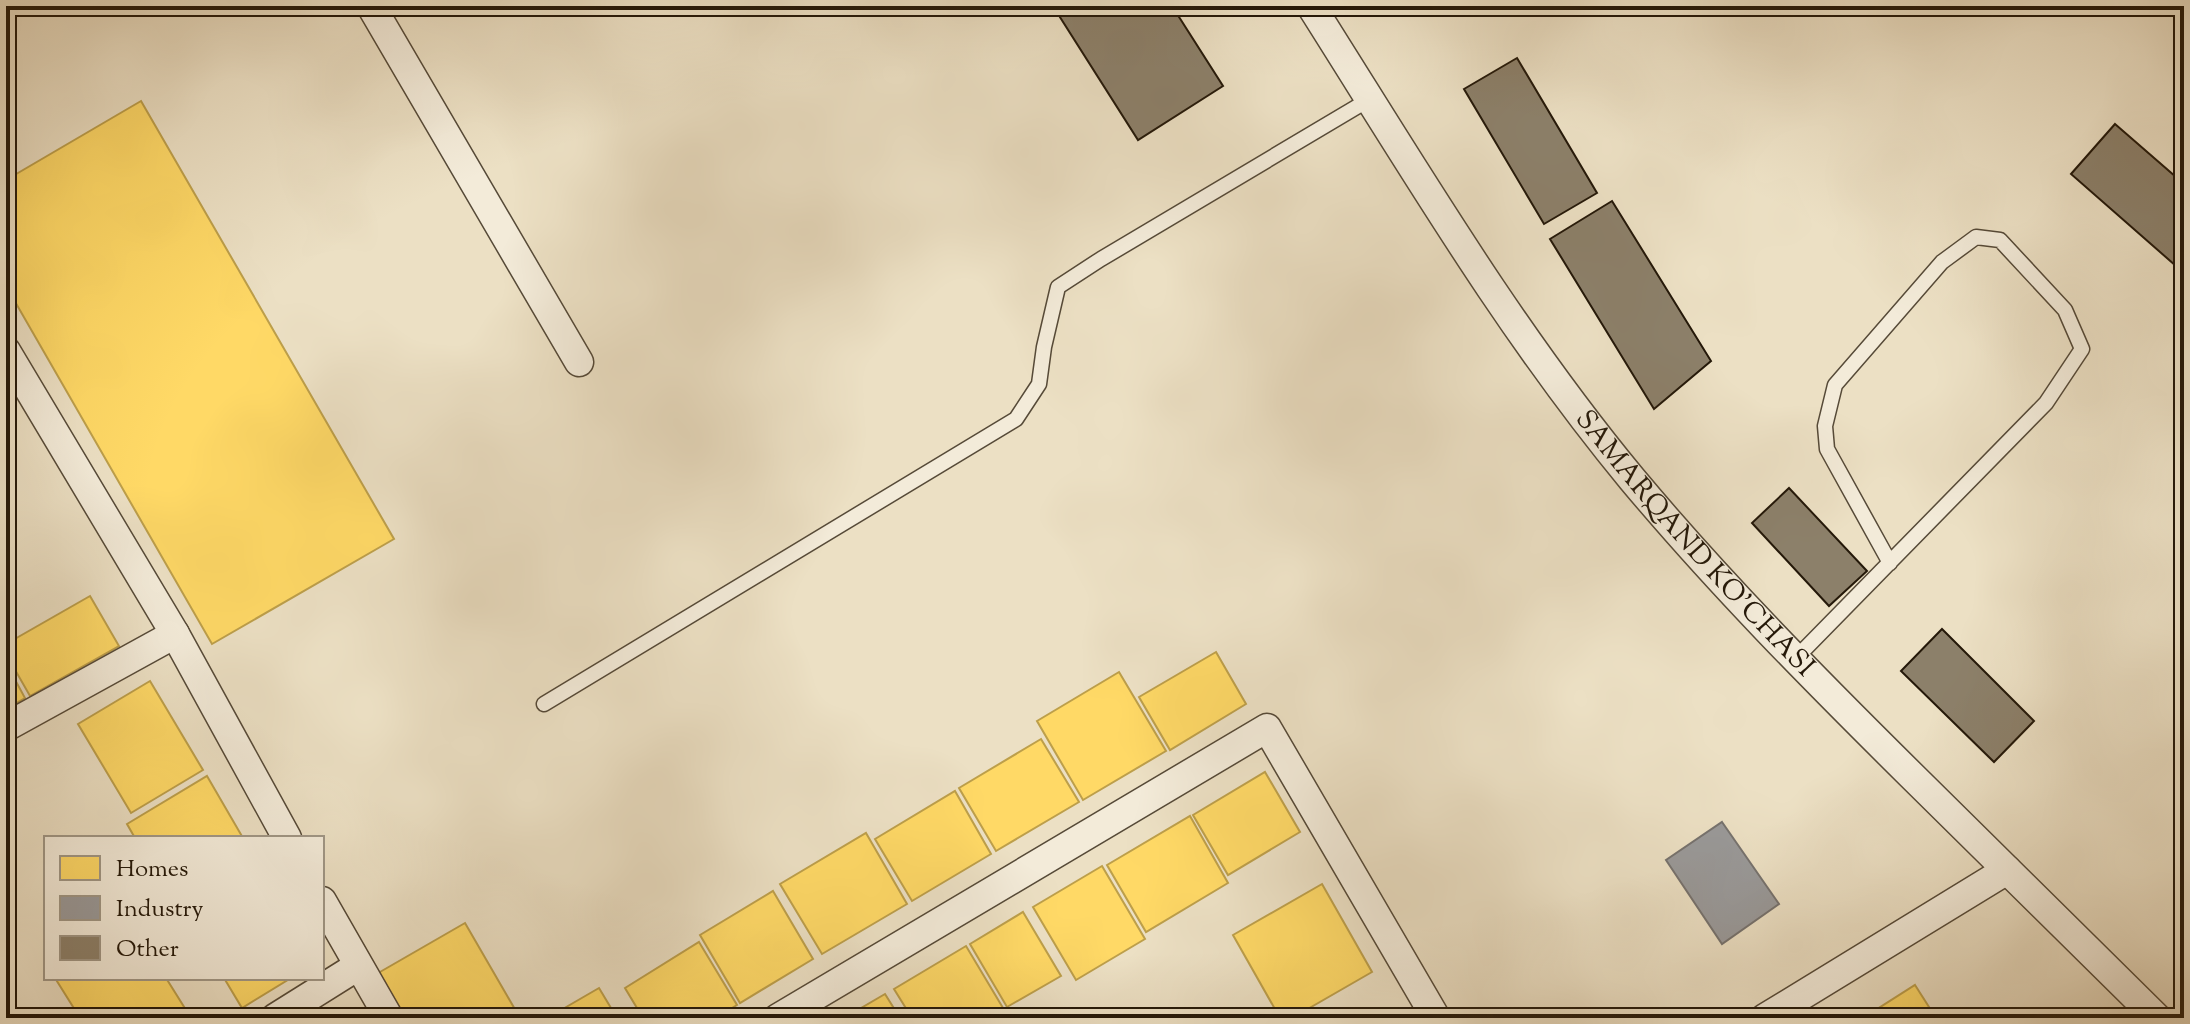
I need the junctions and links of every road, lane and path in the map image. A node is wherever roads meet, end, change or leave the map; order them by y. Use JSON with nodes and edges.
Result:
{"nodes":[{"id":1,"x":371,"y":6,"type":"edge"},
{"id":2,"x":1311,"y":6,"type":"edge"},
{"id":3,"x":1370,"y":99,"type":"junction"},
{"id":4,"x":6,"y":351,"type":"edge"},
{"id":5,"x":579,"y":362,"type":"dead end"},
{"id":6,"x":1890,"y":563,"type":"junction"},
{"id":7,"x":175,"y":634,"type":"junction"},
{"id":8,"x":1795,"y":659,"type":"junction"},
{"id":9,"x":544,"y":704,"type":"dead end"},
{"id":10,"x":6,"y":727,"type":"edge"},
{"id":11,"x":286,"y":836,"type":"edge"},
{"id":12,"x":2007,"y":870,"type":"junction"},
{"id":13,"x":324,"y":905,"type":"edge"},
{"id":14,"x":358,"y":966,"type":"junction"},
{"id":15,"x":275,"y":1018,"type":"edge"},
{"id":16,"x":389,"y":1018,"type":"edge"},
{"id":17,"x":778,"y":1018,"type":"edge"},
{"id":18,"x":1436,"y":1018,"type":"edge"},
{"id":19,"x":1765,"y":1018,"type":"edge"},
{"id":20,"x":2157,"y":1018,"type":"edge"}],
"edges":[{"from":1,"to":5,"type":"street"},
{"from":2,"to":3,"type":"street","name":"SAMARQAND KO'CHASI"},
{"from":3,"to":8,"type":"street","name":"SAMARQAND KO'CHASI"},
{"from":3,"to":9,"type":"lane"},
{"from":4,"to":7,"type":"street"},
{"from":6,"to":6,"type":"lane"},
{"from":6,"to":8,"type":"lane"},
{"from":7,"to":10,"type":"street"},
{"from":7,"to":11,"type":"street"},
{"from":8,"to":12,"type":"street","name":"SAMARQAND KO'CHASI"},
{"from":12,"to":19,"type":"street"},
{"from":12,"to":20,"type":"street","name":"SAMARQAND KO'CHASI"},
{"from":13,"to":14,"type":"street"},
{"from":14,"to":15,"type":"street"},
{"from":14,"to":16,"type":"street"},
{"from":17,"to":18,"type":"street"}]}
